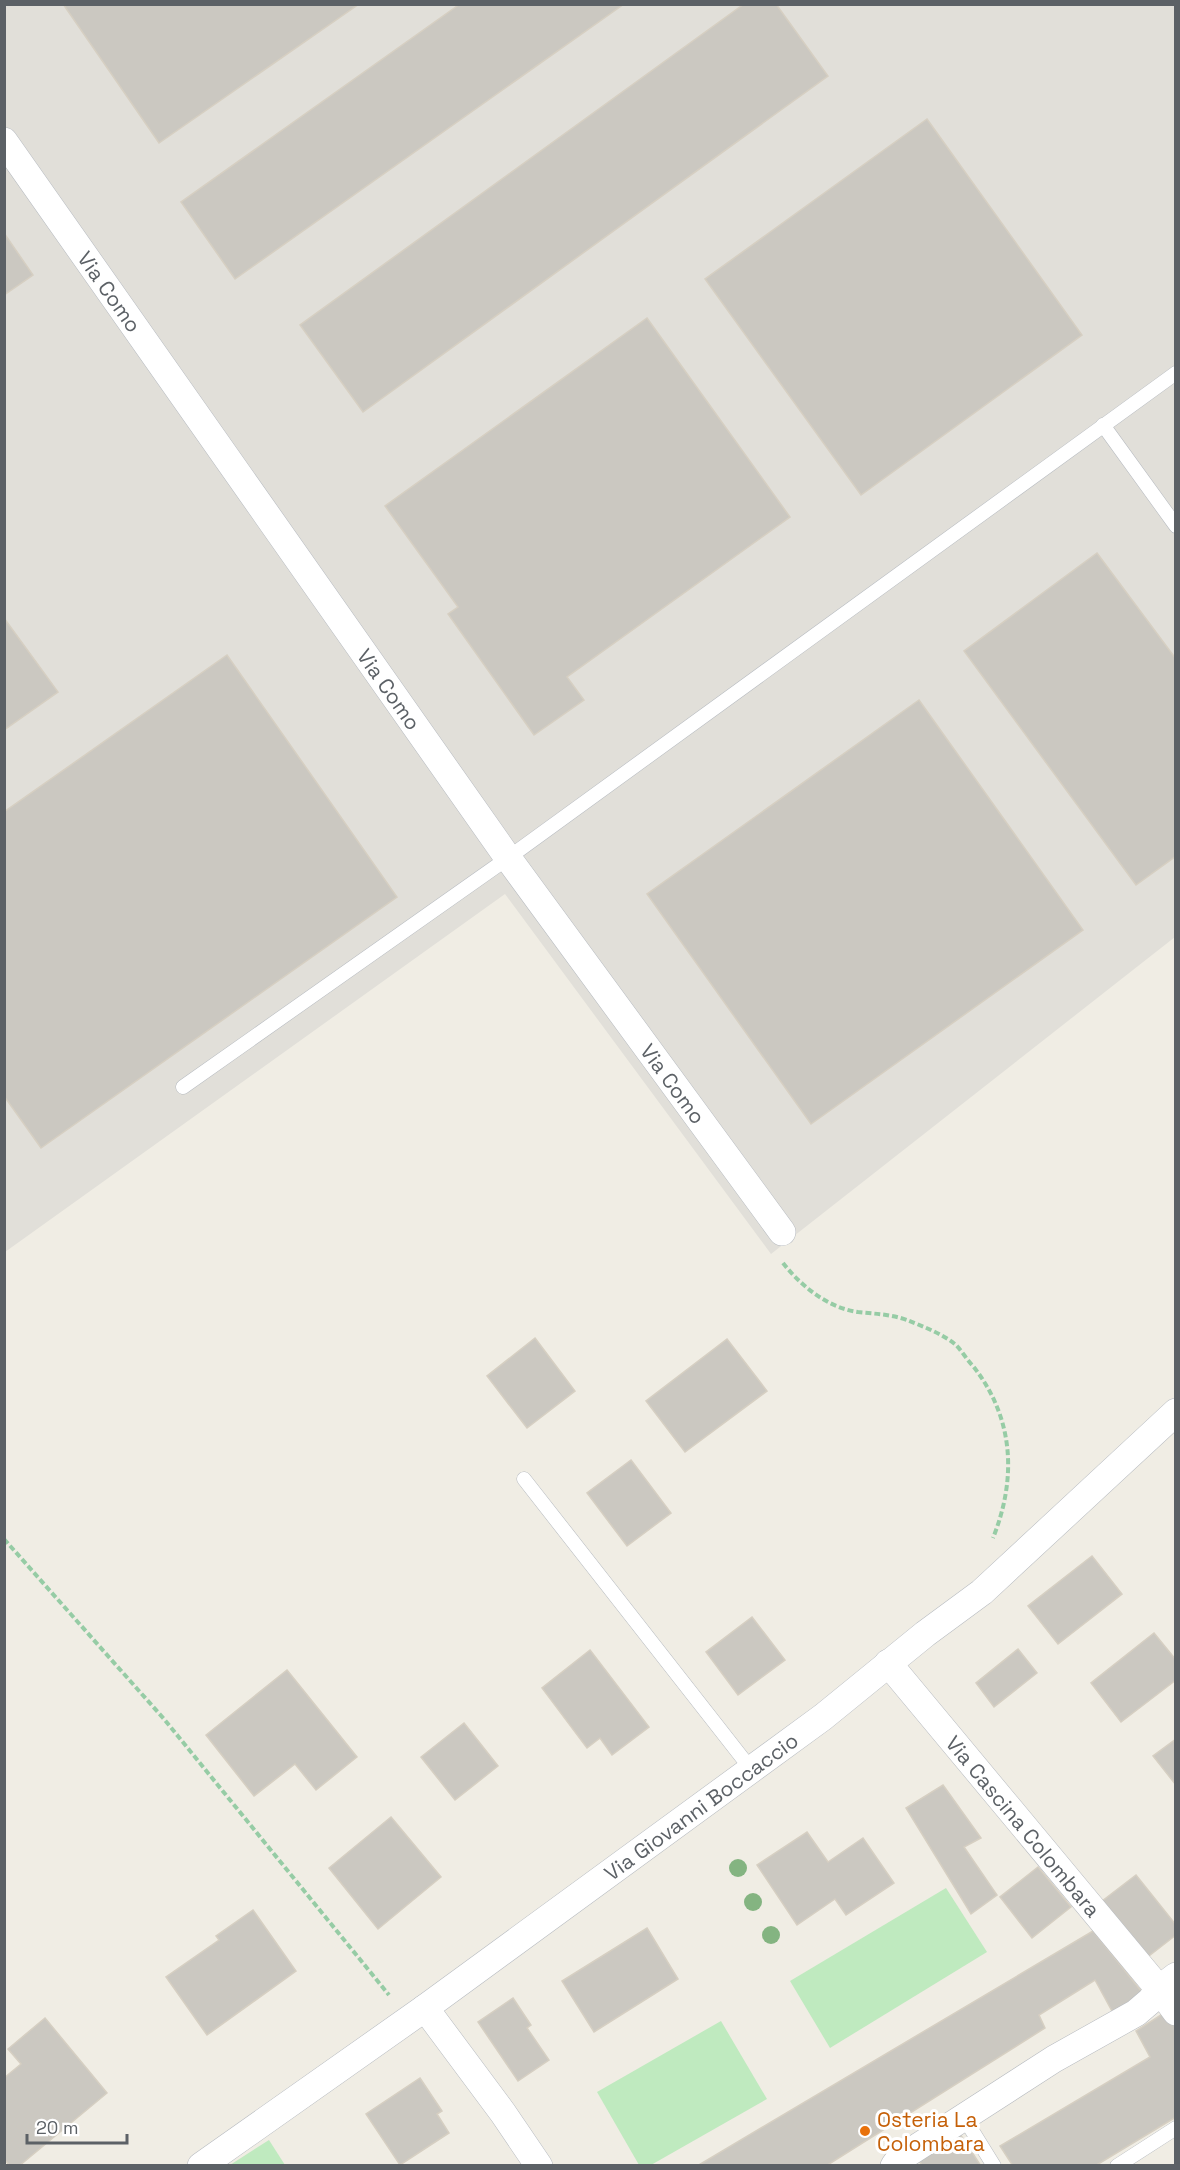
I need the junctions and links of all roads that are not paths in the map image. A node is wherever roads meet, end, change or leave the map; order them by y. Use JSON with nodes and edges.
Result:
{"nodes":[{"id":1,"x":4,"y":141,"type":"edge"},
{"id":2,"x":1176,"y":373,"type":"edge"},
{"id":3,"x":1103,"y":425,"type":"junction"},
{"id":4,"x":1176,"y":526,"type":"edge"},
{"id":5,"x":508,"y":858,"type":"junction"},
{"id":6,"x":183,"y":1088,"type":"dead end"},
{"id":7,"x":777,"y":1224,"type":"road end"},
{"id":8,"x":1176,"y":1412,"type":"edge"},
{"id":9,"x":524,"y":1479,"type":"dead end"},
{"id":10,"x":888,"y":1663,"type":"junction"},
{"id":11,"x":751,"y":1769,"type":"junction"},
{"id":12,"x":1167,"y":1982,"type":"edge"},
{"id":13,"x":1176,"y":2012,"type":"edge"},
{"id":14,"x":417,"y":2014,"type":"junction"},
{"id":15,"x":963,"y":2116,"type":"junction"},
{"id":16,"x":1176,"y":2128,"type":"edge"},
{"id":17,"x":893,"y":2163,"type":"edge"},
{"id":18,"x":201,"y":2166,"type":"edge"},
{"id":19,"x":539,"y":2166,"type":"edge"},
{"id":20,"x":994,"y":2166,"type":"edge"},
{"id":21,"x":1117,"y":2166,"type":"edge"}],
"edges":[{"from":1,"to":5,"type":"street","name":"Via Como"},
{"from":2,"to":3,"type":"lane"},
{"from":3,"to":4,"type":"lane"},
{"from":3,"to":5,"type":"lane"},
{"from":5,"to":6,"type":"lane"},
{"from":5,"to":7,"type":"street","name":"Via Como"},
{"from":8,"to":10,"type":"street","name":"Via Giovanni Boccaccio"},
{"from":9,"to":11,"type":"lane"},
{"from":10,"to":11,"type":"street","name":"Via Giovanni Boccaccio"},
{"from":10,"to":12,"type":"street","name":"Via Cascina Colombara"},
{"from":11,"to":14,"type":"street","name":"Via Giovanni Boccaccio"},
{"from":12,"to":13,"type":"street","name":"Via Cascina Colombara"},
{"from":12,"to":15,"type":"street"},
{"from":14,"to":18,"type":"street","name":"Via Giovanni Boccaccio"},
{"from":14,"to":19,"type":"street"},
{"from":15,"to":17,"type":"street"},
{"from":15,"to":20,"type":"lane"},
{"from":16,"to":21,"type":"lane"}]}
